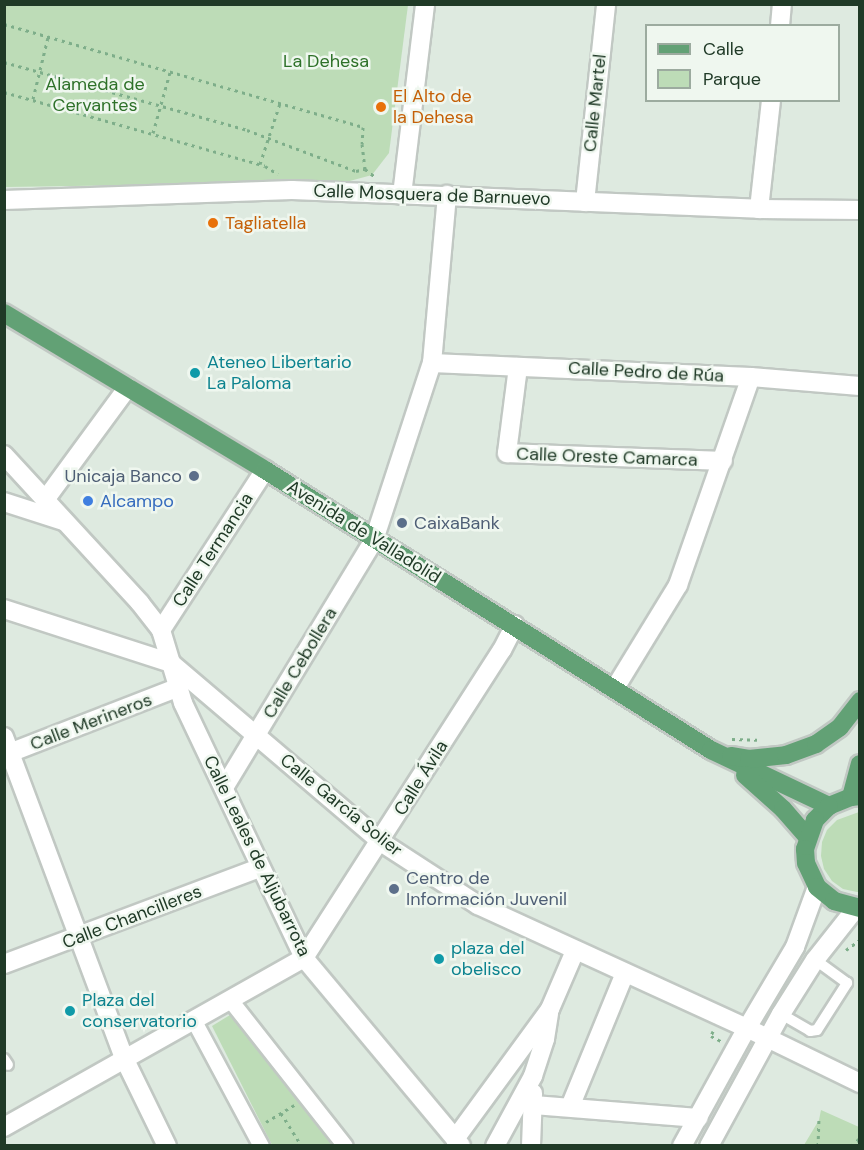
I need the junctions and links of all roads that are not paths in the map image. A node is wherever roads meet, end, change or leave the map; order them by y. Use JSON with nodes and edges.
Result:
{"nodes":[{"id":1,"x":425,"y":4,"type":"edge"},
{"id":2,"x":606,"y":4,"type":"edge"},
{"id":3,"x":782,"y":4,"type":"edge"},
{"id":4,"x":780,"y":24,"type":"edge"},
{"id":5,"x":771,"y":102,"type":"edge"},
{"id":6,"x":402,"y":195,"type":"junction"},
{"id":7,"x":447,"y":195,"type":"junction"},
{"id":8,"x":4,"y":200,"type":"edge"},
{"id":9,"x":585,"y":202,"type":"junction"},
{"id":10,"x":759,"y":209,"type":"junction"},
{"id":11,"x":860,"y":210,"type":"edge"},
{"id":12,"x":4,"y":313,"type":"edge"},
{"id":13,"x":432,"y":363,"type":"junction"},
{"id":14,"x":518,"y":367,"type":"junction"},
{"id":15,"x":751,"y":377,"type":"junction"},
{"id":16,"x":860,"y":386,"type":"edge"},
{"id":17,"x":128,"y":387,"type":"junction"},
{"id":18,"x":4,"y":455,"type":"edge"},
{"id":19,"x":723,"y":460,"type":"junction"},
{"id":20,"x":265,"y":470,"type":"junction"},
{"id":21,"x":45,"y":500,"type":"junction"},
{"id":22,"x":4,"y":502,"type":"edge"},
{"id":23,"x":64,"y":521,"type":"junction"},
{"id":24,"x":374,"y":540,"type":"junction"},
{"id":25,"x":4,"y":609,"type":"edge"},
{"id":26,"x":515,"y":625,"type":"junction"},
{"id":27,"x":161,"y":630,"type":"junction"},
{"id":28,"x":171,"y":663,"type":"junction"},
{"id":29,"x":177,"y":688,"type":"junction"},
{"id":30,"x":615,"y":688,"type":"junction"},
{"id":31,"x":860,"y":701,"type":"edge"},
{"id":32,"x":256,"y":736,"type":"junction"},
{"id":33,"x":6,"y":749,"type":"edge"},
{"id":34,"x":723,"y":755,"type":"junction"},
{"id":35,"x":860,"y":764,"type":"edge"},
{"id":36,"x":225,"y":786,"type":"junction"},
{"id":37,"x":855,"y":796,"type":"edge"},
{"id":38,"x":828,"y":806,"type":"junction"},
{"id":39,"x":807,"y":837,"type":"junction"},
{"id":40,"x":381,"y":842,"type":"junction"},
{"id":41,"x":259,"y":868,"type":"junction"},
{"id":42,"x":817,"y":887,"type":"junction"},
{"id":43,"x":858,"y":908,"type":"edge"},
{"id":44,"x":78,"y":938,"type":"junction"},
{"id":45,"x":575,"y":951,"type":"junction"},
{"id":46,"x":304,"y":958,"type":"junction"},
{"id":47,"x":815,"y":960,"type":"junction"},
{"id":48,"x":4,"y":964,"type":"edge"},
{"id":49,"x":625,"y":974,"type":"junction"},
{"id":50,"x":231,"y":1001,"type":"junction"},
{"id":51,"x":550,"y":1009,"type":"junction"},
{"id":52,"x":781,"y":1014,"type":"junction"},
{"id":53,"x":194,"y":1021,"type":"junction"},
{"id":54,"x":747,"y":1028,"type":"junction"},
{"id":55,"x":768,"y":1040,"type":"junction"},
{"id":56,"x":125,"y":1060,"type":"junction"},
{"id":57,"x":533,"y":1076,"type":"junction"},
{"id":58,"x":860,"y":1083,"type":"edge"},
{"id":59,"x":533,"y":1105,"type":"junction"},
{"id":60,"x":570,"y":1107,"type":"junction"},
{"id":61,"x":698,"y":1118,"type":"junction"},
{"id":62,"x":4,"y":1127,"type":"edge"},
{"id":63,"x":458,"y":1143,"type":"edge"},
{"id":64,"x":168,"y":1146,"type":"edge"},
{"id":65,"x":261,"y":1146,"type":"edge"},
{"id":66,"x":345,"y":1146,"type":"edge"},
{"id":67,"x":495,"y":1146,"type":"edge"},
{"id":68,"x":531,"y":1146,"type":"edge"},
{"id":69,"x":682,"y":1146,"type":"edge"},
{"id":70,"x":709,"y":1146,"type":"edge"}],
"edges":[{"from":1,"to":6,"type":"street"},
{"from":2,"to":9,"type":"street","name":"Calle Martel"},
{"from":3,"to":4,"type":"street"},
{"from":5,"to":10,"type":"street"},
{"from":6,"to":7,"type":"street","name":"Calle Mosquera de Barnuevo"},
{"from":6,"to":8,"type":"street","name":"Calle Mosquera de Barnuevo"},
{"from":7,"to":9,"type":"street","name":"Calle Mosquera de Barnuevo"},
{"from":7,"to":13,"type":"street","name":"Calle Cebollera"},
{"from":9,"to":10,"type":"street","name":"Calle Mosquera de Barnuevo"},
{"from":10,"to":11,"type":"street","name":"Calle Mosquera de Barnuevo"},
{"from":12,"to":17,"type":"main road","name":"Avenida de Valladolid"},
{"from":13,"to":14,"type":"street","name":"Calle Pedro de Rúa"},
{"from":13,"to":24,"type":"street","name":"Calle Cebollera"},
{"from":14,"to":15,"type":"street","name":"Calle Pedro de Rúa"},
{"from":14,"to":19,"type":"street","name":"Calle Oreste Camarca"},
{"from":15,"to":16,"type":"street","name":"Calle Pedro de Rúa"},
{"from":15,"to":19,"type":"street"},
{"from":17,"to":20,"type":"main road","name":"Avenida de Valladolid"},
{"from":17,"to":21,"type":"street"},
{"from":18,"to":21,"type":"street"},
{"from":19,"to":30,"type":"street"},
{"from":20,"to":24,"type":"main road","name":"Avenida de Valladolid"},
{"from":20,"to":27,"type":"street","name":"Calle Termancia"},
{"from":21,"to":23,"type":"street"},
{"from":22,"to":23,"type":"street"},
{"from":23,"to":27,"type":"street"},
{"from":24,"to":26,"type":"main road","name":"Avenida de Valladolid"},
{"from":24,"to":32,"type":"street","name":"Calle Cebollera"},
{"from":25,"to":28,"type":"street"},
{"from":26,"to":30,"type":"main road","name":"Avenida de Valladolid"},
{"from":26,"to":40,"type":"street","name":"Calle Ávila"},
{"from":27,"to":28,"type":"street"},
{"from":28,"to":29,"type":"street","name":"Calle Leales de Aljubarrota"},
{"from":28,"to":32,"type":"street","name":"Calle García Solier"},
{"from":29,"to":33,"type":"street","name":"Calle Merineros"},
{"from":29,"to":36,"type":"street","name":"Calle Leales de Aljubarrota"},
{"from":30,"to":34,"type":"main road","name":"Avenida de Valladolid"},
{"from":31,"to":34,"type":"main road"},
{"from":32,"to":36,"type":"street","name":"Calle Cebollera"},
{"from":32,"to":40,"type":"street","name":"Calle García Solier"},
{"from":33,"to":44,"type":"street"},
{"from":34,"to":38,"type":"main road"},
{"from":34,"to":39,"type":"main road"},
{"from":35,"to":37,"type":"main road"},
{"from":36,"to":41,"type":"street","name":"Calle Leales de Aljubarrota"},
{"from":37,"to":38,"type":"main road"},
{"from":38,"to":39,"type":"main road"},
{"from":39,"to":42,"type":"main road"},
{"from":40,"to":45,"type":"street","name":"Calle García Solier"},
{"from":40,"to":46,"type":"street","name":"Calle Ávila"},
{"from":41,"to":44,"type":"street","name":"Calle Chancilleres"},
{"from":41,"to":46,"type":"street","name":"Calle Leales de Aljubarrota"},
{"from":42,"to":43,"type":"main road"},
{"from":42,"to":54,"type":"street"},
{"from":43,"to":47,"type":"street"},
{"from":44,"to":48,"type":"street","name":"Calle Chancilleres"},
{"from":44,"to":56,"type":"street"},
{"from":45,"to":49,"type":"street","name":"Calle García Solier"},
{"from":45,"to":51,"type":"street"},
{"from":46,"to":50,"type":"street"},
{"from":46,"to":63,"type":"street","name":"Calle Leales de Aljubarrota"},
{"from":47,"to":52,"type":"street"},
{"from":47,"to":52,"type":"lane"},
{"from":49,"to":54,"type":"street","name":"Calle García Solier"},
{"from":49,"to":60,"type":"street"},
{"from":50,"to":53,"type":"street"},
{"from":50,"to":66,"type":"street"},
{"from":51,"to":57,"type":"street"},
{"from":51,"to":63,"type":"street"},
{"from":52,"to":55,"type":"street"},
{"from":53,"to":56,"type":"street"},
{"from":53,"to":65,"type":"street"},
{"from":54,"to":55,"type":"street","name":"Calle García Solier"},
{"from":54,"to":61,"type":"street"},
{"from":55,"to":58,"type":"street","name":"Calle García Solier"},
{"from":55,"to":70,"type":"street"},
{"from":56,"to":62,"type":"street"},
{"from":56,"to":64,"type":"street"},
{"from":57,"to":59,"type":"street"},
{"from":57,"to":67,"type":"street"},
{"from":59,"to":60,"type":"street"},
{"from":59,"to":68,"type":"street"},
{"from":60,"to":61,"type":"street"},
{"from":61,"to":69,"type":"street"}]}
